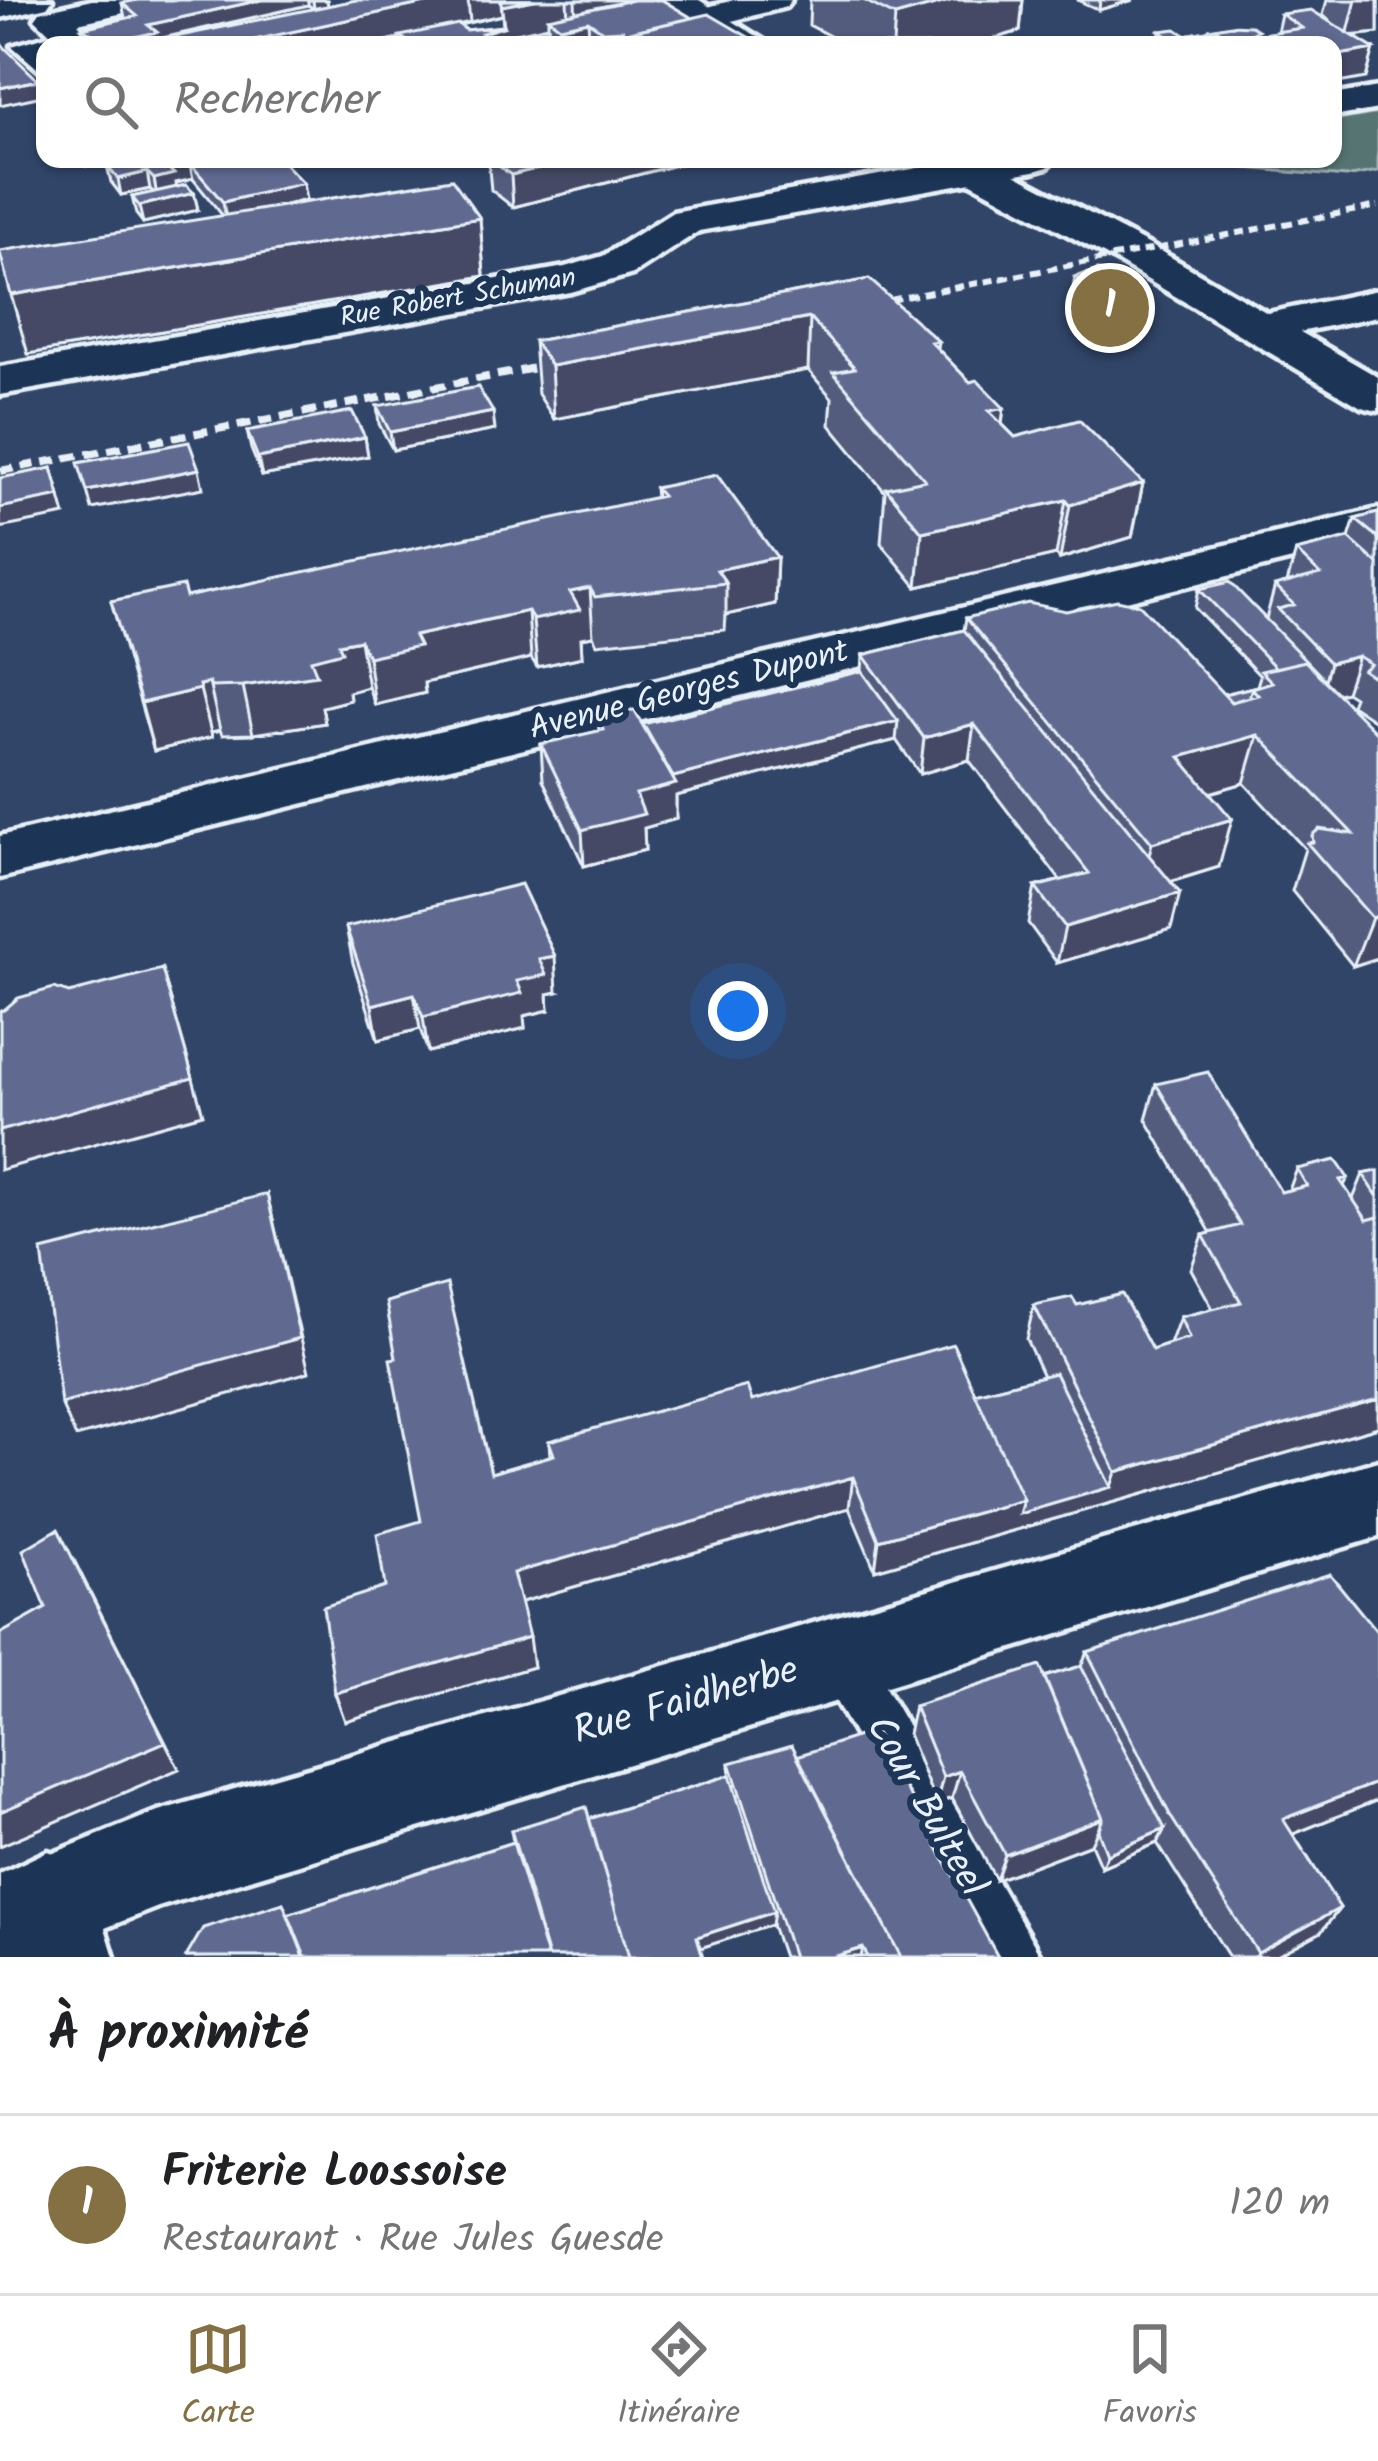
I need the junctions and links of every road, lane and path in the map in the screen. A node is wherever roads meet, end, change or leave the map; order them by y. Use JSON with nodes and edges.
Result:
{"nodes":[{"id":1,"x":35,"y":0,"type":"edge"},
{"id":2,"x":139,"y":0,"type":"edge"},
{"id":3,"x":674,"y":0,"type":"edge"},
{"id":4,"x":774,"y":0,"type":"edge"},
{"id":5,"x":0,"y":8,"type":"edge"},
{"id":6,"x":723,"y":34,"type":"edge"},
{"id":7,"x":70,"y":35,"type":"joint"},
{"id":8,"x":66,"y":36,"type":"edge"},
{"id":9,"x":36,"y":43,"type":"edge"},
{"id":10,"x":36,"y":60,"type":"edge"},
{"id":11,"x":1378,"y":98,"type":"edge"},
{"id":12,"x":1342,"y":104,"type":"edge"},
{"id":13,"x":945,"y":168,"type":"edge"},
{"id":14,"x":987,"y":168,"type":"edge"},
{"id":15,"x":1025,"y":175,"type":"edge"},
{"id":16,"x":1378,"y":304,"type":"edge"},
{"id":17,"x":1260,"y":328,"type":"junction"},
{"id":18,"x":0,"y":381,"type":"edge"},
{"id":19,"x":1378,"y":397,"type":"edge"},
{"id":20,"x":1378,"y":524,"type":"edge"},
{"id":21,"x":0,"y":857,"type":"edge"},
{"id":22,"x":1378,"y":1499,"type":"edge"},
{"id":23,"x":839,"y":1657,"type":"junction"},
{"id":24,"x":38,"y":1926,"type":"edge"},
{"id":25,"x":1012,"y":1957,"type":"edge"}],
"edges":[{"from":1,"to":5,"type":"street"},
{"from":2,"to":7,"type":"street"},
{"from":3,"to":6,"type":"street"},
{"from":4,"to":6,"type":"street"},
{"from":7,"to":8,"type":"lane"},
{"from":9,"to":10,"type":"lane"},
{"from":11,"to":12,"type":"street"},
{"from":13,"to":18,"type":"street","name":"Rue Robert Schuman"},
{"from":14,"to":15,"type":"street"},
{"from":15,"to":17,"type":"street"},
{"from":16,"to":17,"type":"street"},
{"from":17,"to":19,"type":"street"},
{"from":20,"to":21,"type":"street","name":"Avenue Georges Dupont"},
{"from":22,"to":23,"type":"street","name":"Rue Faidherbe"},
{"from":23,"to":24,"type":"street","name":"Rue Faidherbe"},
{"from":23,"to":25,"type":"lane","name":"Cour Bulteel"}]}
